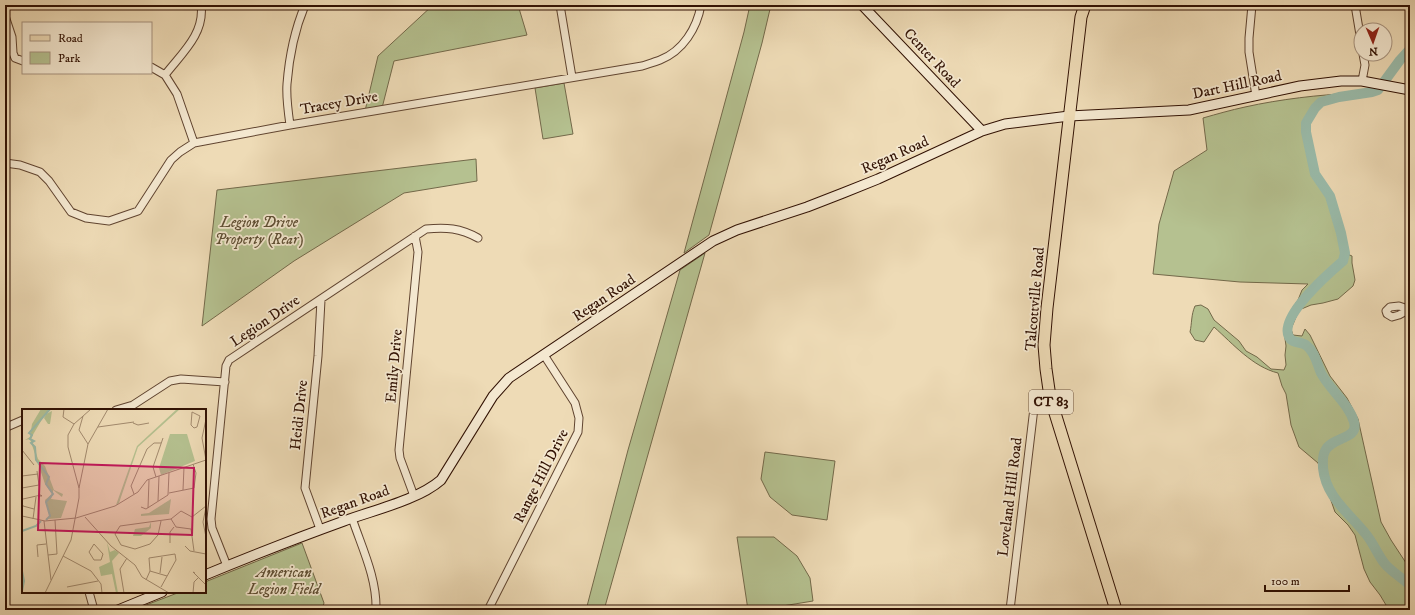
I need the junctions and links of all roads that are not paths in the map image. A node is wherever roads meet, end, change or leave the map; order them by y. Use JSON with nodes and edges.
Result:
{"nodes":[{"id":1,"x":201,"y":5,"type":"edge"},
{"id":2,"x":305,"y":5,"type":"edge"},
{"id":3,"x":560,"y":5,"type":"edge"},
{"id":4,"x":701,"y":5,"type":"edge"},
{"id":5,"x":862,"y":5,"type":"edge"},
{"id":6,"x":1085,"y":5,"type":"edge"},
{"id":7,"x":1252,"y":5,"type":"edge"},
{"id":8,"x":1355,"y":5,"type":"edge"},
{"id":9,"x":5,"y":16,"type":"edge"},
{"id":10,"x":1358,"y":22,"type":"edge"},
{"id":11,"x":22,"y":61,"type":"edge"},
{"id":12,"x":1365,"y":62,"type":"edge"},
{"id":13,"x":152,"y":68,"type":"edge"},
{"id":14,"x":165,"y":74,"type":"junction"},
{"id":15,"x":572,"y":77,"type":"junction"},
{"id":16,"x":1362,"y":81,"type":"junction"},
{"id":17,"x":1410,"y":90,"type":"edge"},
{"id":18,"x":1256,"y":96,"type":"junction"},
{"id":19,"x":1069,"y":116,"type":"junction"},
{"id":20,"x":290,"y":124,"type":"junction"},
{"id":21,"x":982,"y":131,"type":"junction"},
{"id":22,"x":194,"y":143,"type":"junction"},
{"id":23,"x":5,"y":163,"type":"edge"},
{"id":24,"x":415,"y":236,"type":"junction"},
{"id":25,"x":478,"y":238,"type":"dead end"},
{"id":26,"x":321,"y":300,"type":"junction"},
{"id":27,"x":544,"y":355,"type":"junction"},
{"id":28,"x":225,"y":382,"type":"junction"},
{"id":29,"x":1050,"y":397,"type":"junction"},
{"id":30,"x":120,"y":409,"type":"edge"},
{"id":31,"x":22,"y":420,"type":"edge"},
{"id":32,"x":5,"y":429,"type":"edge"},
{"id":33,"x":414,"y":496,"type":"junction"},
{"id":34,"x":352,"y":518,"type":"junction"},
{"id":35,"x":320,"y":529,"type":"junction"},
{"id":36,"x":227,"y":566,"type":"junction"},
{"id":37,"x":206,"y":575,"type":"edge"},
{"id":38,"x":89,"y":593,"type":"edge"},
{"id":39,"x":160,"y":593,"type":"edge"},
{"id":40,"x":94,"y":610,"type":"edge"},
{"id":41,"x":118,"y":610,"type":"edge"},
{"id":42,"x":376,"y":610,"type":"edge"},
{"id":43,"x":488,"y":610,"type":"edge"},
{"id":44,"x":1010,"y":610,"type":"edge"},
{"id":45,"x":1116,"y":610,"type":"edge"}],
"edges":[{"from":1,"to":14,"type":"street"},
{"from":2,"to":20,"type":"street"},
{"from":3,"to":15,"type":"street"},
{"from":4,"to":15,"type":"street","name":"Tracey Drive"},
{"from":5,"to":21,"type":"street","name":"Center Road"},
{"from":6,"to":19,"type":"main road","name":"Talcottville Road","number":"CT 83"},
{"from":7,"to":18,"type":"street"},
{"from":8,"to":10,"type":"street"},
{"from":9,"to":11,"type":"street"},
{"from":12,"to":16,"type":"street"},
{"from":13,"to":14,"type":"street"},
{"from":14,"to":22,"type":"street"},
{"from":15,"to":20,"type":"street","name":"Tracey Drive"},
{"from":16,"to":17,"type":"street","name":"Dart Hill Road"},
{"from":16,"to":18,"type":"street","name":"Dart Hill Road"},
{"from":18,"to":19,"type":"street","name":"Dart Hill Road"},
{"from":19,"to":21,"type":"street","name":"Regan Road"},
{"from":19,"to":29,"type":"main road","name":"Talcottville Road","number":"CT 83"},
{"from":20,"to":22,"type":"street","name":"Tracey Drive"},
{"from":21,"to":27,"type":"street","name":"Regan Road"},
{"from":22,"to":23,"type":"street","name":"Tracey Drive"},
{"from":24,"to":25,"type":"street","name":"Legion Drive"},
{"from":24,"to":26,"type":"street","name":"Legion Drive"},
{"from":24,"to":33,"type":"street","name":"Emily Drive"},
{"from":26,"to":28,"type":"street","name":"Legion Drive"},
{"from":26,"to":35,"type":"street","name":"Heidi Drive"},
{"from":27,"to":33,"type":"street","name":"Regan Road"},
{"from":27,"to":43,"type":"street","name":"Range Hill Drive"},
{"from":28,"to":30,"type":"street"},
{"from":28,"to":36,"type":"street","name":"Legion Drive"},
{"from":29,"to":44,"type":"street","name":"Loveland Hill Road"},
{"from":29,"to":45,"type":"main road","name":"Talcottville Road","number":"CT 83"},
{"from":31,"to":32,"type":"street"},
{"from":33,"to":34,"type":"street","name":"Regan Road"},
{"from":34,"to":35,"type":"street","name":"Regan Road"},
{"from":34,"to":42,"type":"street"},
{"from":35,"to":36,"type":"street","name":"Regan Road"},
{"from":36,"to":37,"type":"street","name":"Regan Road"},
{"from":38,"to":40,"type":"street"},
{"from":39,"to":41,"type":"street"}]}
